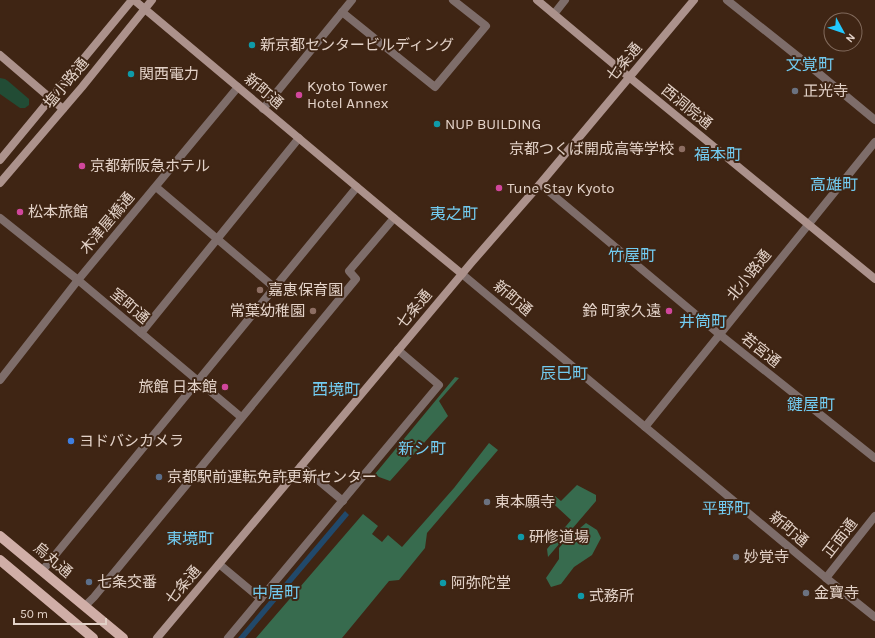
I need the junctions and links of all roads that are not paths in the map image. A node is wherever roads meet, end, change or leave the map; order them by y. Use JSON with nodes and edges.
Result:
{"nodes":[{"id":1,"x":133,"y":0,"type":"edge"},
{"id":2,"x":152,"y":0,"type":"edge"},
{"id":3,"x":352,"y":0,"type":"edge"},
{"id":4,"x":454,"y":0,"type":"edge"},
{"id":5,"x":537,"y":0,"type":"edge"},
{"id":6,"x":565,"y":0,"type":"edge"},
{"id":7,"x":694,"y":0,"type":"edge"},
{"id":8,"x":727,"y":0,"type":"edge"},
{"id":9,"x":145,"y":9,"type":"junction"},
{"id":10,"x":342,"y":12,"type":"junction"},
{"id":11,"x":554,"y":14,"type":"junction"},
{"id":12,"x":0,"y":55,"type":"edge"},
{"id":13,"x":629,"y":77,"type":"junction"},
{"id":14,"x":238,"y":87,"type":"junction"},
{"id":15,"x":51,"y":99,"type":"junction"},
{"id":16,"x":63,"y":109,"type":"junction"},
{"id":17,"x":263,"y":109,"type":"junction"},
{"id":18,"x":875,"y":120,"type":"edge"},
{"id":19,"x":299,"y":138,"type":"junction"},
{"id":20,"x":875,"y":142,"type":"edge"},
{"id":21,"x":0,"y":160,"type":"edge"},
{"id":22,"x":0,"y":183,"type":"edge"},
{"id":23,"x":540,"y":184,"type":"junction"},
{"id":24,"x":156,"y":187,"type":"junction"},
{"id":25,"x":357,"y":187,"type":"junction"},
{"id":26,"x":0,"y":218,"type":"edge"},
{"id":27,"x":394,"y":218,"type":"junction"},
{"id":28,"x":808,"y":224,"type":"junction"},
{"id":29,"x":218,"y":239,"type":"junction"},
{"id":30,"x":462,"y":274,"type":"junction"},
{"id":31,"x":875,"y":279,"type":"edge"},
{"id":32,"x":78,"y":280,"type":"junction"},
{"id":33,"x":275,"y":288,"type":"junction"},
{"id":34,"x":141,"y":333,"type":"junction"},
{"id":35,"x":719,"y":334,"type":"junction"},
{"id":36,"x":398,"y":350,"type":"junction"},
{"id":37,"x":1,"y":378,"type":"edge"},
{"id":38,"x":199,"y":380,"type":"junction"},
{"id":39,"x":241,"y":416,"type":"junction"},
{"id":40,"x":645,"y":427,"type":"junction"},
{"id":41,"x":875,"y":458,"type":"edge"},
{"id":42,"x":301,"y":466,"type":"junction"},
{"id":43,"x":343,"y":501,"type":"junction"},
{"id":44,"x":875,"y":516,"type":"edge"},
{"id":45,"x":0,"y":536,"type":"edge"},
{"id":46,"x":0,"y":560,"type":"edge"},
{"id":47,"x":219,"y":564,"type":"junction"},
{"id":48,"x":42,"y":571,"type":"junction"},
{"id":49,"x":826,"y":578,"type":"junction"},
{"id":50,"x":261,"y":599,"type":"junction"},
{"id":51,"x":85,"y":606,"type":"junction"},
{"id":52,"x":875,"y":617,"type":"edge"},
{"id":53,"x":93,"y":638,"type":"edge"},
{"id":54,"x":123,"y":638,"type":"edge"},
{"id":55,"x":158,"y":638,"type":"edge"},
{"id":56,"x":228,"y":638,"type":"edge"}],
"edges":[{"from":1,"to":9,"type":"street","name":"新町通"},
{"from":1,"to":15,"type":"street","name":"塩小路通"},
{"from":2,"to":9,"type":"street","name":"塩小路通"},
{"from":3,"to":10,"type":"street"},
{"from":4,"to":10,"type":"street"},
{"from":5,"to":11,"type":"street","name":"西洞院通"},
{"from":6,"to":11,"type":"street"},
{"from":7,"to":13,"type":"street","name":"七条通"},
{"from":8,"to":18,"type":"street"},
{"from":9,"to":14,"type":"street","name":"新町通"},
{"from":9,"to":16,"type":"street","name":"塩小路通"},
{"from":10,"to":17,"type":"street"},
{"from":11,"to":13,"type":"street","name":"西洞院通"},
{"from":12,"to":15,"type":"street"},
{"from":13,"to":23,"type":"street","name":"七条通"},
{"from":13,"to":28,"type":"street","name":"西洞院通"},
{"from":14,"to":17,"type":"street","name":"新町通"},
{"from":14,"to":24,"type":"street","name":"木津屋橋通"},
{"from":15,"to":16,"type":"street"},
{"from":15,"to":21,"type":"street","name":"塩小路通"},
{"from":16,"to":22,"type":"street","name":"塩小路通"},
{"from":17,"to":19,"type":"street","name":"新町通"},
{"from":19,"to":25,"type":"street","name":"新町通"},
{"from":19,"to":29,"type":"street"},
{"from":20,"to":28,"type":"street","name":"北小路通"},
{"from":23,"to":30,"type":"street","name":"七条通"},
{"from":23,"to":35,"type":"street","name":"若宮通"},
{"from":24,"to":29,"type":"street"},
{"from":24,"to":32,"type":"street","name":"木津屋橋通"},
{"from":25,"to":27,"type":"street","name":"新町通"},
{"from":25,"to":33,"type":"street"},
{"from":26,"to":32,"type":"street","name":"室町通"},
{"from":27,"to":30,"type":"street","name":"新町通"},
{"from":27,"to":39,"type":"street"},
{"from":28,"to":31,"type":"street","name":"西洞院通"},
{"from":28,"to":35,"type":"street","name":"北小路通"},
{"from":29,"to":33,"type":"street"},
{"from":29,"to":34,"type":"street"},
{"from":30,"to":36,"type":"street","name":"七条通"},
{"from":30,"to":40,"type":"street","name":"新町通"},
{"from":32,"to":34,"type":"street","name":"室町通"},
{"from":32,"to":37,"type":"street","name":"木津屋橋通"},
{"from":33,"to":38,"type":"street"},
{"from":34,"to":38,"type":"street","name":"室町通"},
{"from":35,"to":40,"type":"street","name":"北小路通"},
{"from":35,"to":41,"type":"street","name":"若宮通"},
{"from":36,"to":42,"type":"street","name":"七条通"},
{"from":36,"to":43,"type":"street"},
{"from":38,"to":39,"type":"street","name":"室町通"},
{"from":38,"to":48,"type":"street"},
{"from":39,"to":51,"type":"street"},
{"from":40,"to":49,"type":"street","name":"新町通"},
{"from":42,"to":43,"type":"street"},
{"from":42,"to":47,"type":"street","name":"七条通"},
{"from":43,"to":50,"type":"street"},
{"from":44,"to":49,"type":"street","name":"正面通"},
{"from":45,"to":48,"type":"main road","name":"烏丸通"},
{"from":46,"to":53,"type":"main road"},
{"from":47,"to":50,"type":"street"},
{"from":47,"to":55,"type":"street","name":"七条通"},
{"from":48,"to":51,"type":"main road","name":"烏丸通"},
{"from":49,"to":52,"type":"street","name":"新町通"},
{"from":50,"to":56,"type":"street"},
{"from":51,"to":54,"type":"main road","name":"烏丸通"}]}
